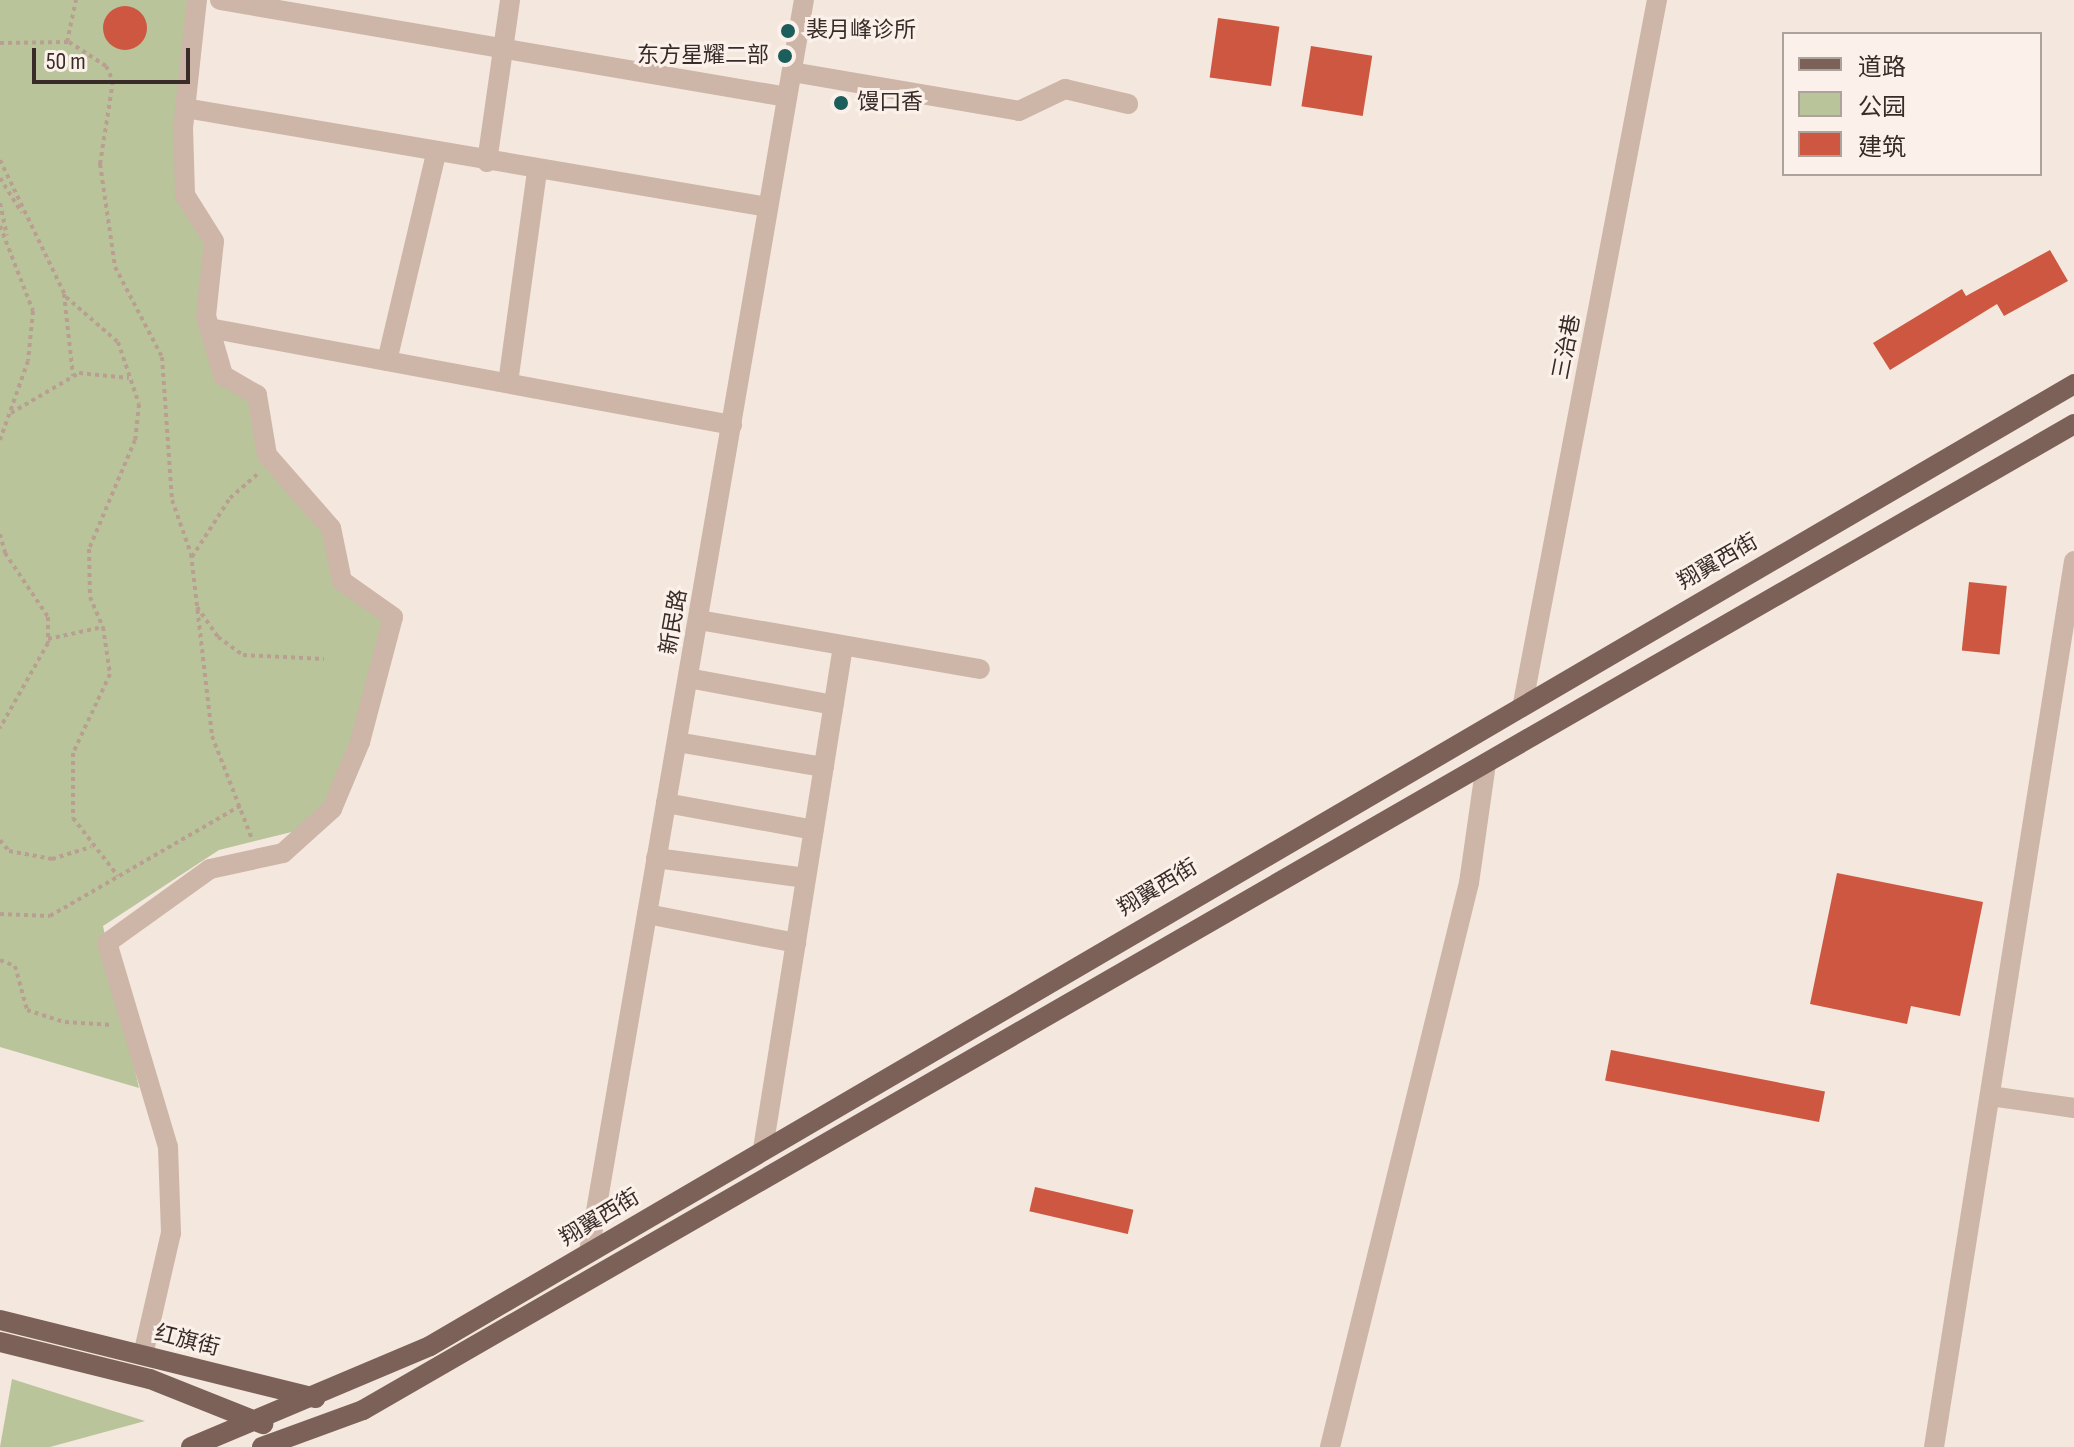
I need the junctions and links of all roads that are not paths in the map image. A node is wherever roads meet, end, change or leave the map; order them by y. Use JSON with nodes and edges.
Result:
{"nodes":[{"id":1,"x":197,"y":0,"type":"edge"},
{"id":2,"x":220,"y":0,"type":"edge"},
{"id":3,"x":510,"y":0,"type":"edge"},
{"id":4,"x":804,"y":0,"type":"edge"},
{"id":5,"x":1657,"y":0,"type":"edge"},
{"id":6,"x":503,"y":48,"type":"junction"},
{"id":7,"x":792,"y":72,"type":"junction"},
{"id":8,"x":787,"y":97,"type":"junction"},
{"id":9,"x":1128,"y":104,"type":"dead end"},
{"id":10,"x":185,"y":108,"type":"junction"},
{"id":11,"x":436,"y":153,"type":"junction"},
{"id":12,"x":487,"y":162,"type":"junction"},
{"id":13,"x":537,"y":170,"type":"junction"},
{"id":14,"x":768,"y":207,"type":"junction"},
{"id":15,"x":209,"y":328,"type":"junction"},
{"id":16,"x":387,"y":361,"type":"junction"},
{"id":17,"x":508,"y":383,"type":"junction"},
{"id":18,"x":2074,"y":384,"type":"edge"},
{"id":19,"x":2074,"y":424,"type":"edge"},
{"id":20,"x":732,"y":425,"type":"junction"},
{"id":21,"x":2074,"y":561,"type":"edge"},
{"id":22,"x":699,"y":620,"type":"junction"},
{"id":23,"x":843,"y":646,"type":"junction"},
{"id":24,"x":980,"y":669,"type":"dead end"},
{"id":25,"x":688,"y":678,"type":"junction"},
{"id":26,"x":1523,"y":703,"type":"junction"},
{"id":27,"x":834,"y":705,"type":"junction"},
{"id":28,"x":677,"y":742,"type":"junction"},
{"id":29,"x":1486,"y":763,"type":"junction"},
{"id":30,"x":824,"y":767,"type":"junction"},
{"id":31,"x":666,"y":803,"type":"junction"},
{"id":32,"x":814,"y":830,"type":"junction"},
{"id":33,"x":656,"y":858,"type":"junction"},
{"id":34,"x":806,"y":878,"type":"junction"},
{"id":35,"x":647,"y":914,"type":"junction"},
{"id":36,"x":796,"y":943,"type":"junction"},
{"id":37,"x":1990,"y":1096,"type":"junction"},
{"id":38,"x":2074,"y":1108,"type":"edge"},
{"id":39,"x":763,"y":1149,"type":"junction"},
{"id":40,"x":589,"y":1252,"type":"junction"},
{"id":41,"x":0,"y":1320,"type":"edge"},
{"id":42,"x":0,"y":1342,"type":"edge"},
{"id":43,"x":143,"y":1355,"type":"junction"},
{"id":44,"x":316,"y":1398,"type":"junction"},
{"id":45,"x":363,"y":1410,"type":"junction"},
{"id":46,"x":260,"y":1420,"type":"junction"},
{"id":47,"x":270,"y":1444,"type":"edge"},
{"id":48,"x":191,"y":1447,"type":"edge"},
{"id":49,"x":1330,"y":1447,"type":"edge"},
{"id":50,"x":1934,"y":1447,"type":"edge"}],
"edges":[{"from":1,"to":10,"type":"street"},
{"from":2,"to":6,"type":"street"},
{"from":3,"to":6,"type":"street"},
{"from":4,"to":7,"type":"street","name":"新民路"},
{"from":5,"to":26,"type":"street","name":"三治巷"},
{"from":6,"to":8,"type":"street"},
{"from":6,"to":12,"type":"street"},
{"from":7,"to":8,"type":"street","name":"新民路"},
{"from":7,"to":9,"type":"street"},
{"from":8,"to":14,"type":"street","name":"新民路"},
{"from":10,"to":11,"type":"street"},
{"from":10,"to":15,"type":"street"},
{"from":11,"to":12,"type":"street"},
{"from":11,"to":16,"type":"street"},
{"from":12,"to":13,"type":"street"},
{"from":13,"to":14,"type":"street"},
{"from":13,"to":17,"type":"street"},
{"from":14,"to":20,"type":"street","name":"新民路"},
{"from":15,"to":16,"type":"street"},
{"from":15,"to":43,"type":"street"},
{"from":16,"to":17,"type":"street"},
{"from":17,"to":20,"type":"street"},
{"from":18,"to":26,"type":"main road","name":"翔翼西街"},
{"from":19,"to":29,"type":"main road"},
{"from":20,"to":22,"type":"street","name":"新民路"},
{"from":21,"to":37,"type":"street"},
{"from":22,"to":23,"type":"street"},
{"from":22,"to":25,"type":"street","name":"新民路"},
{"from":23,"to":24,"type":"street"},
{"from":23,"to":27,"type":"street"},
{"from":25,"to":27,"type":"street"},
{"from":25,"to":28,"type":"street","name":"新民路"},
{"from":26,"to":39,"type":"main road","name":"翔翼西街"},
{"from":27,"to":30,"type":"street"},
{"from":28,"to":30,"type":"street"},
{"from":28,"to":31,"type":"street","name":"新民路"},
{"from":29,"to":45,"type":"main road"},
{"from":29,"to":49,"type":"street"},
{"from":30,"to":32,"type":"street"},
{"from":31,"to":32,"type":"street"},
{"from":31,"to":33,"type":"street","name":"新民路"},
{"from":32,"to":34,"type":"street"},
{"from":33,"to":34,"type":"street"},
{"from":33,"to":35,"type":"street","name":"新民路"},
{"from":34,"to":36,"type":"street"},
{"from":35,"to":36,"type":"street"},
{"from":35,"to":40,"type":"street","name":"新民路"},
{"from":36,"to":39,"type":"street"},
{"from":37,"to":38,"type":"street"},
{"from":37,"to":50,"type":"street"},
{"from":39,"to":40,"type":"main road","name":"翔翼西街"},
{"from":40,"to":44,"type":"main road","name":"翔翼西街"},
{"from":41,"to":43,"type":"main road","name":"红旗街"},
{"from":42,"to":46,"type":"main road","name":"红旗街"},
{"from":43,"to":44,"type":"main road","name":"红旗街"},
{"from":44,"to":45,"type":"main road","name":"红旗街"},
{"from":44,"to":46,"type":"main road","name":"翔翼西街"},
{"from":45,"to":47,"type":"main road"},
{"from":46,"to":47,"type":"main road","name":"红旗街"},
{"from":46,"to":48,"type":"main road","name":"翔翼西街"}]}
